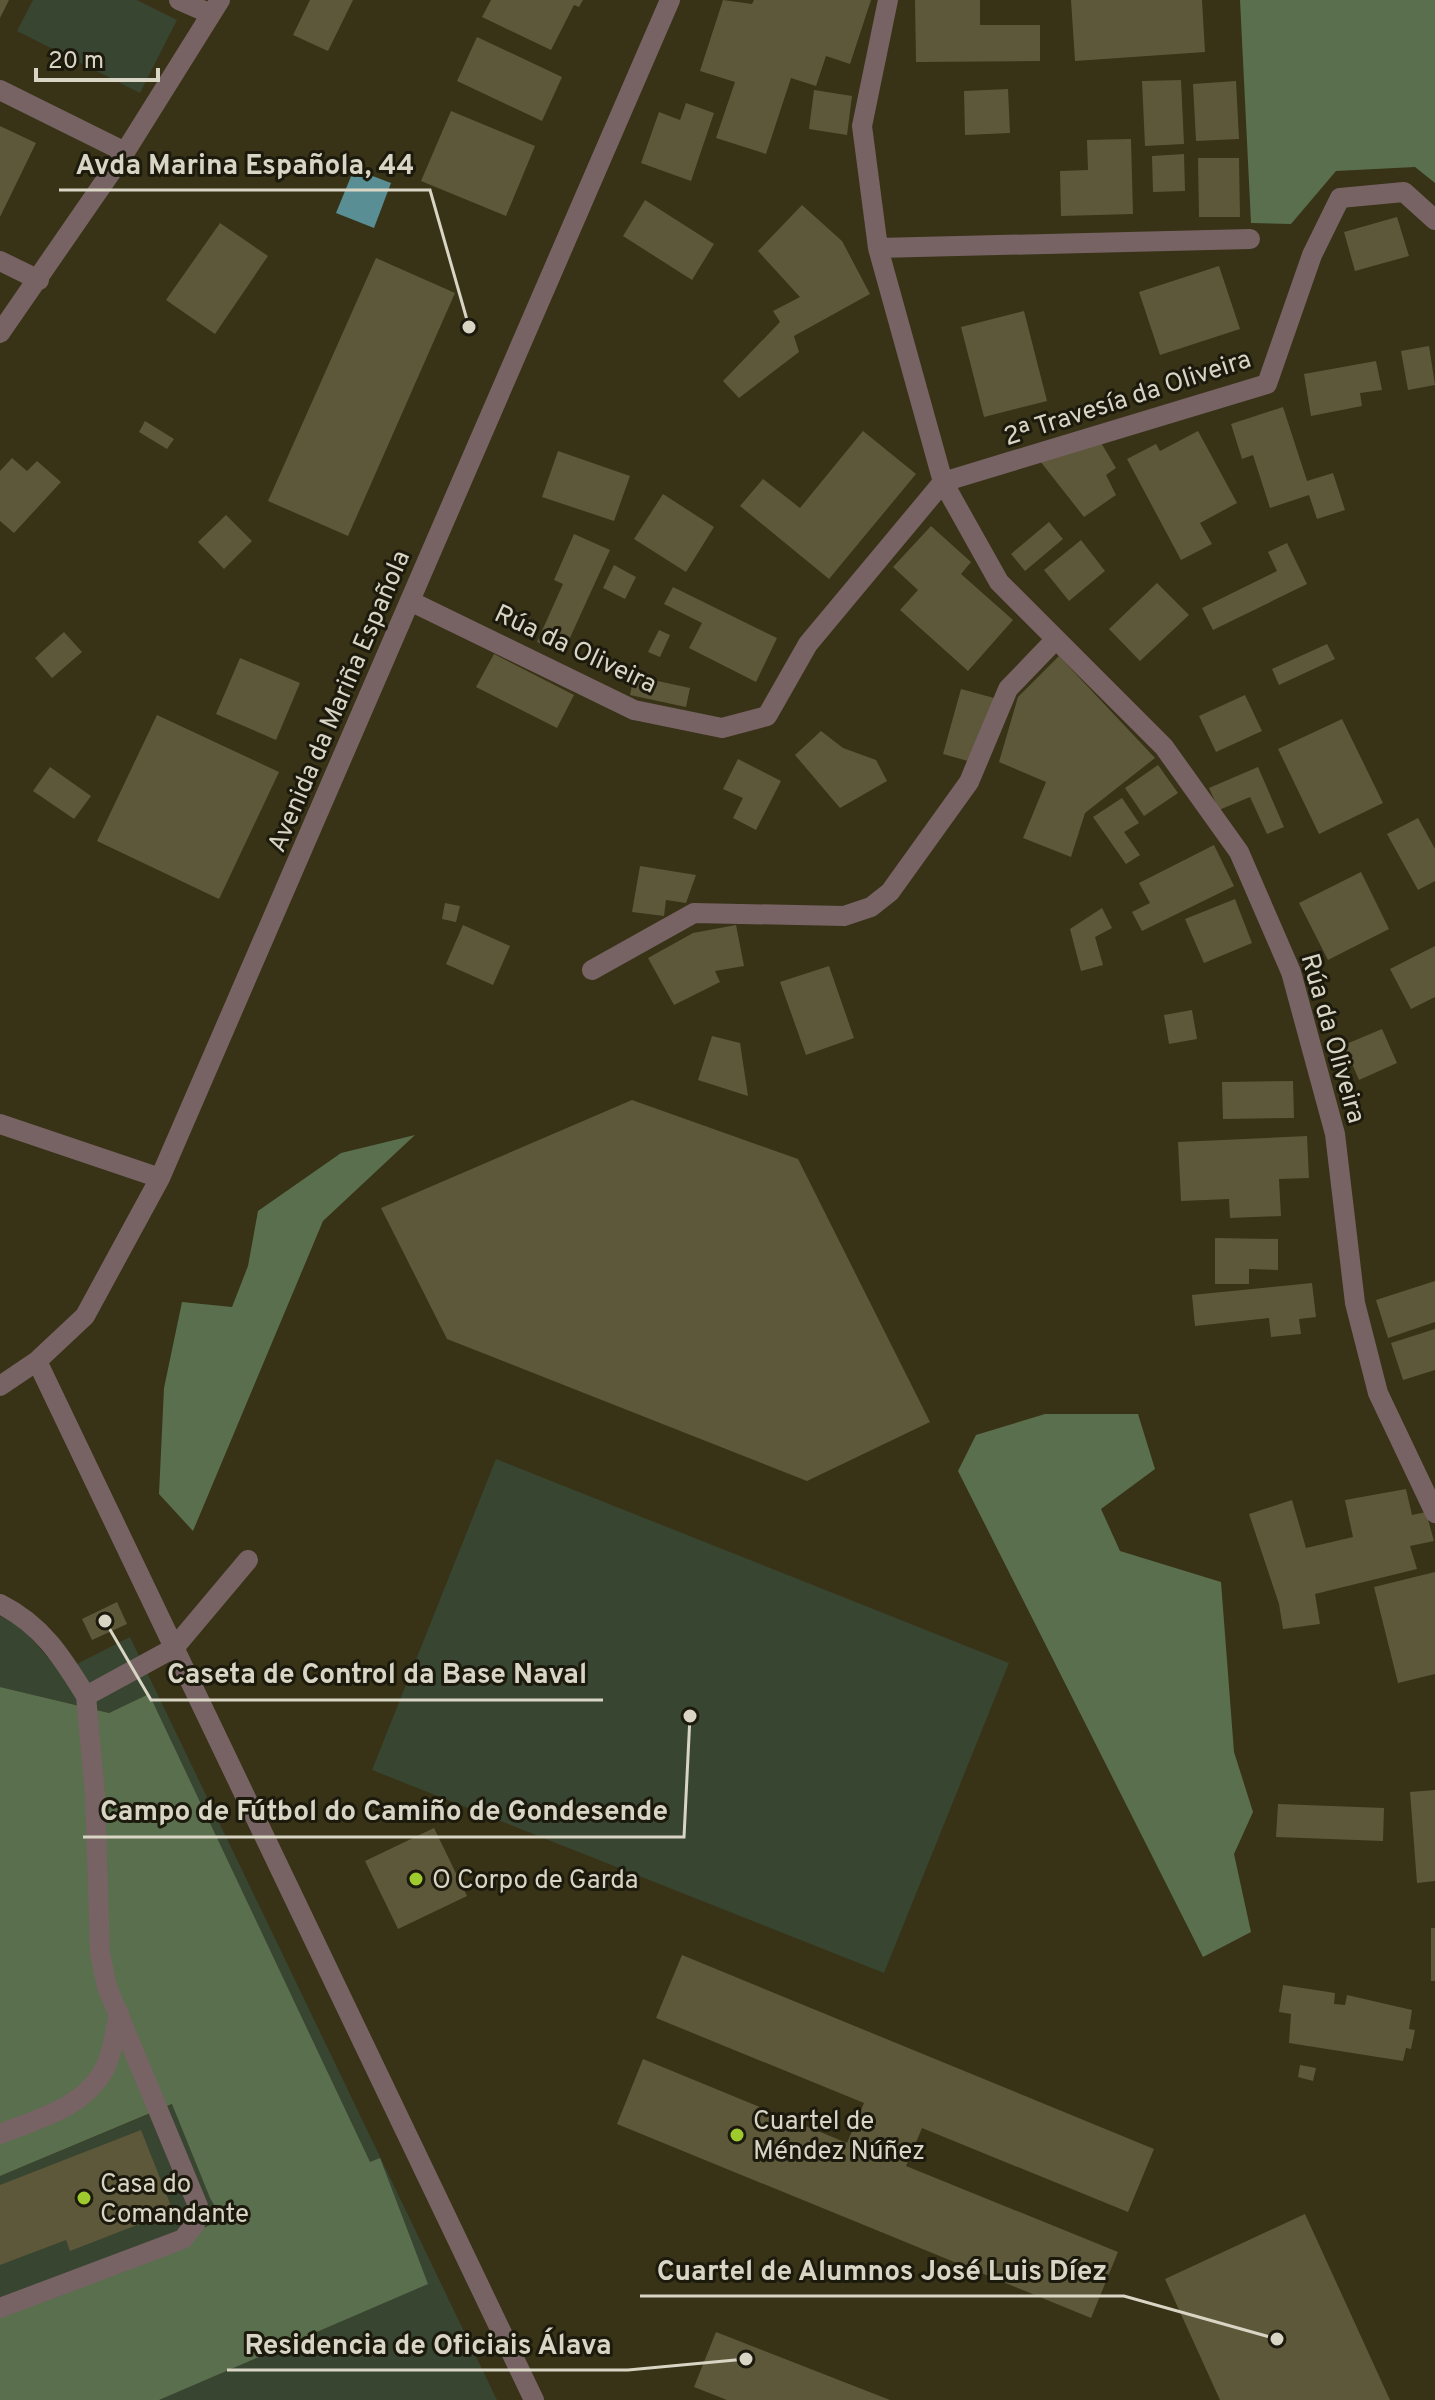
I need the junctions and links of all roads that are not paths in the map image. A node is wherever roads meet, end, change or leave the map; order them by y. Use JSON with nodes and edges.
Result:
{"nodes":[{"id":1,"x":179,"y":0,"type":"edge"},
{"id":2,"x":670,"y":0,"type":"edge"},
{"id":3,"x":888,"y":0,"type":"edge"},
{"id":4,"x":216,"y":7,"type":"edge"},
{"id":5,"x":0,"y":90,"type":"edge"},
{"id":6,"x":125,"y":152,"type":"junction"},
{"id":7,"x":1435,"y":220,"type":"edge"},
{"id":8,"x":1250,"y":239,"type":"dead end"},
{"id":9,"x":878,"y":248,"type":"junction"},
{"id":10,"x":0,"y":261,"type":"edge"},
{"id":11,"x":39,"y":280,"type":"junction"},
{"id":12,"x":0,"y":333,"type":"edge"},
{"id":13,"x":943,"y":482,"type":"junction"},
{"id":14,"x":410,"y":601,"type":"junction"},
{"id":15,"x":1056,"y":639,"type":"junction"},
{"id":16,"x":592,"y":970,"type":"dead end"},
{"id":17,"x":0,"y":1124,"type":"edge"},
{"id":18,"x":160,"y":1178,"type":"junction"},
{"id":19,"x":37,"y":1361,"type":"junction"},
{"id":20,"x":0,"y":1386,"type":"edge"},
{"id":21,"x":1435,"y":1513,"type":"edge"},
{"id":22,"x":248,"y":1560,"type":"dead end"},
{"id":23,"x":0,"y":1604,"type":"edge"},
{"id":24,"x":174,"y":1648,"type":"junction"},
{"id":25,"x":86,"y":1696,"type":"junction"},
{"id":26,"x":119,"y":2013,"type":"junction"},
{"id":27,"x":0,"y":2134,"type":"edge"},
{"id":28,"x":0,"y":2308,"type":"edge"},
{"id":29,"x":534,"y":2400,"type":"edge"}],
"edges":[{"from":1,"to":4,"type":"street"},
{"from":2,"to":14,"type":"street","name":"Avenida da Mariña Española"},
{"from":3,"to":9,"type":"street","name":"Rúa da Oliveira"},
{"from":4,"to":6,"type":"street"},
{"from":5,"to":6,"type":"street"},
{"from":6,"to":11,"type":"street"},
{"from":7,"to":13,"type":"street","name":"2ª Travesía da Oliveira"},
{"from":8,"to":9,"type":"street"},
{"from":9,"to":13,"type":"street","name":"Rúa da Oliveira"},
{"from":10,"to":11,"type":"street"},
{"from":11,"to":12,"type":"street"},
{"from":13,"to":14,"type":"street","name":"Rúa da Oliveira"},
{"from":13,"to":15,"type":"street","name":"Rúa da Oliveira"},
{"from":14,"to":18,"type":"street","name":"Avenida da Mariña Española"},
{"from":15,"to":16,"type":"street"},
{"from":15,"to":21,"type":"street","name":"Rúa da Oliveira"},
{"from":17,"to":18,"type":"street"},
{"from":18,"to":19,"type":"street","name":"Avenida da Mariña Española"},
{"from":19,"to":20,"type":"street","name":"Avenida da Mariña Española"},
{"from":19,"to":24,"type":"street"},
{"from":22,"to":24,"type":"street"},
{"from":23,"to":25,"type":"street"},
{"from":24,"to":25,"type":"street"},
{"from":24,"to":29,"type":"street"},
{"from":25,"to":26,"type":"street"},
{"from":26,"to":27,"type":"street"},
{"from":26,"to":28,"type":"street"}]}
